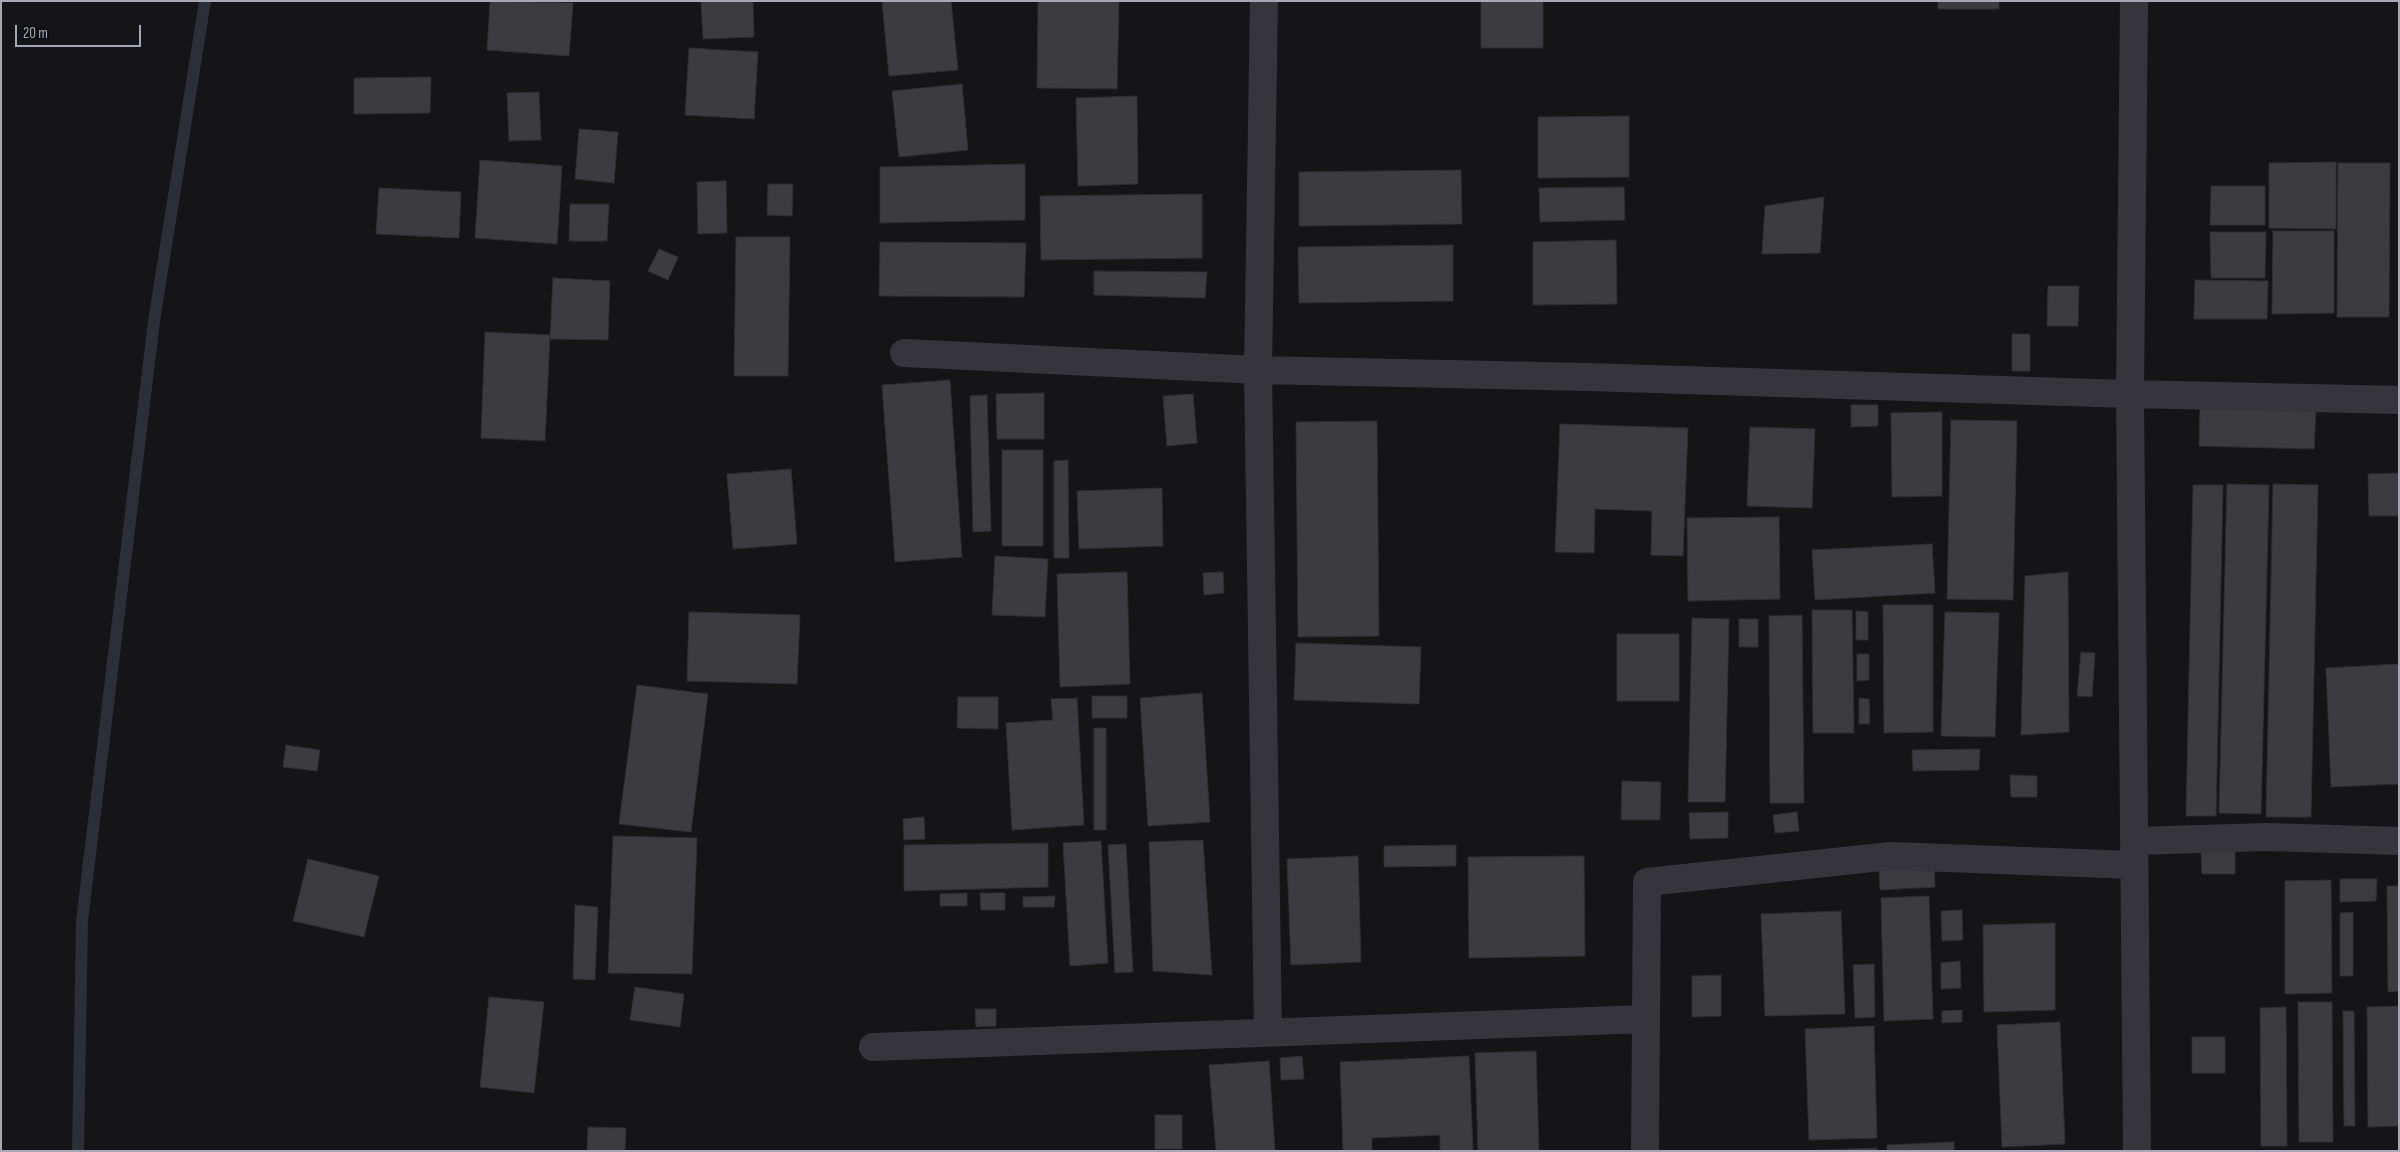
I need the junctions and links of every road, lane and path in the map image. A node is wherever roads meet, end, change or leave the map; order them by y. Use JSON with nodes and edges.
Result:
{"nodes":[{"id":1,"x":1264,"y":1,"type":"edge"},
{"id":2,"x":2134,"y":1,"type":"edge"},
{"id":3,"x":904,"y":353,"type":"dead end"},
{"id":4,"x":1258,"y":370,"type":"junction"},
{"id":5,"x":2130,"y":394,"type":"junction"},
{"id":6,"x":2399,"y":400,"type":"edge"},
{"id":7,"x":2399,"y":841,"type":"edge"},
{"id":8,"x":2134,"y":853,"type":"junction"},
{"id":9,"x":1646,"y":1019,"type":"junction"},
{"id":10,"x":1268,"y":1031,"type":"junction"},
{"id":11,"x":873,"y":1047,"type":"dead end"},
{"id":12,"x":1645,"y":1151,"type":"edge"},
{"id":13,"x":2137,"y":1151,"type":"edge"}],
"edges":[{"from":1,"to":4,"type":"street"},
{"from":2,"to":5,"type":"street"},
{"from":3,"to":4,"type":"street"},
{"from":4,"to":5,"type":"street"},
{"from":4,"to":10,"type":"street"},
{"from":5,"to":6,"type":"street"},
{"from":5,"to":8,"type":"street"},
{"from":7,"to":8,"type":"street"},
{"from":8,"to":9,"type":"street"},
{"from":8,"to":13,"type":"street"},
{"from":9,"to":10,"type":"street"},
{"from":9,"to":12,"type":"street"},
{"from":10,"to":11,"type":"street"}]}
